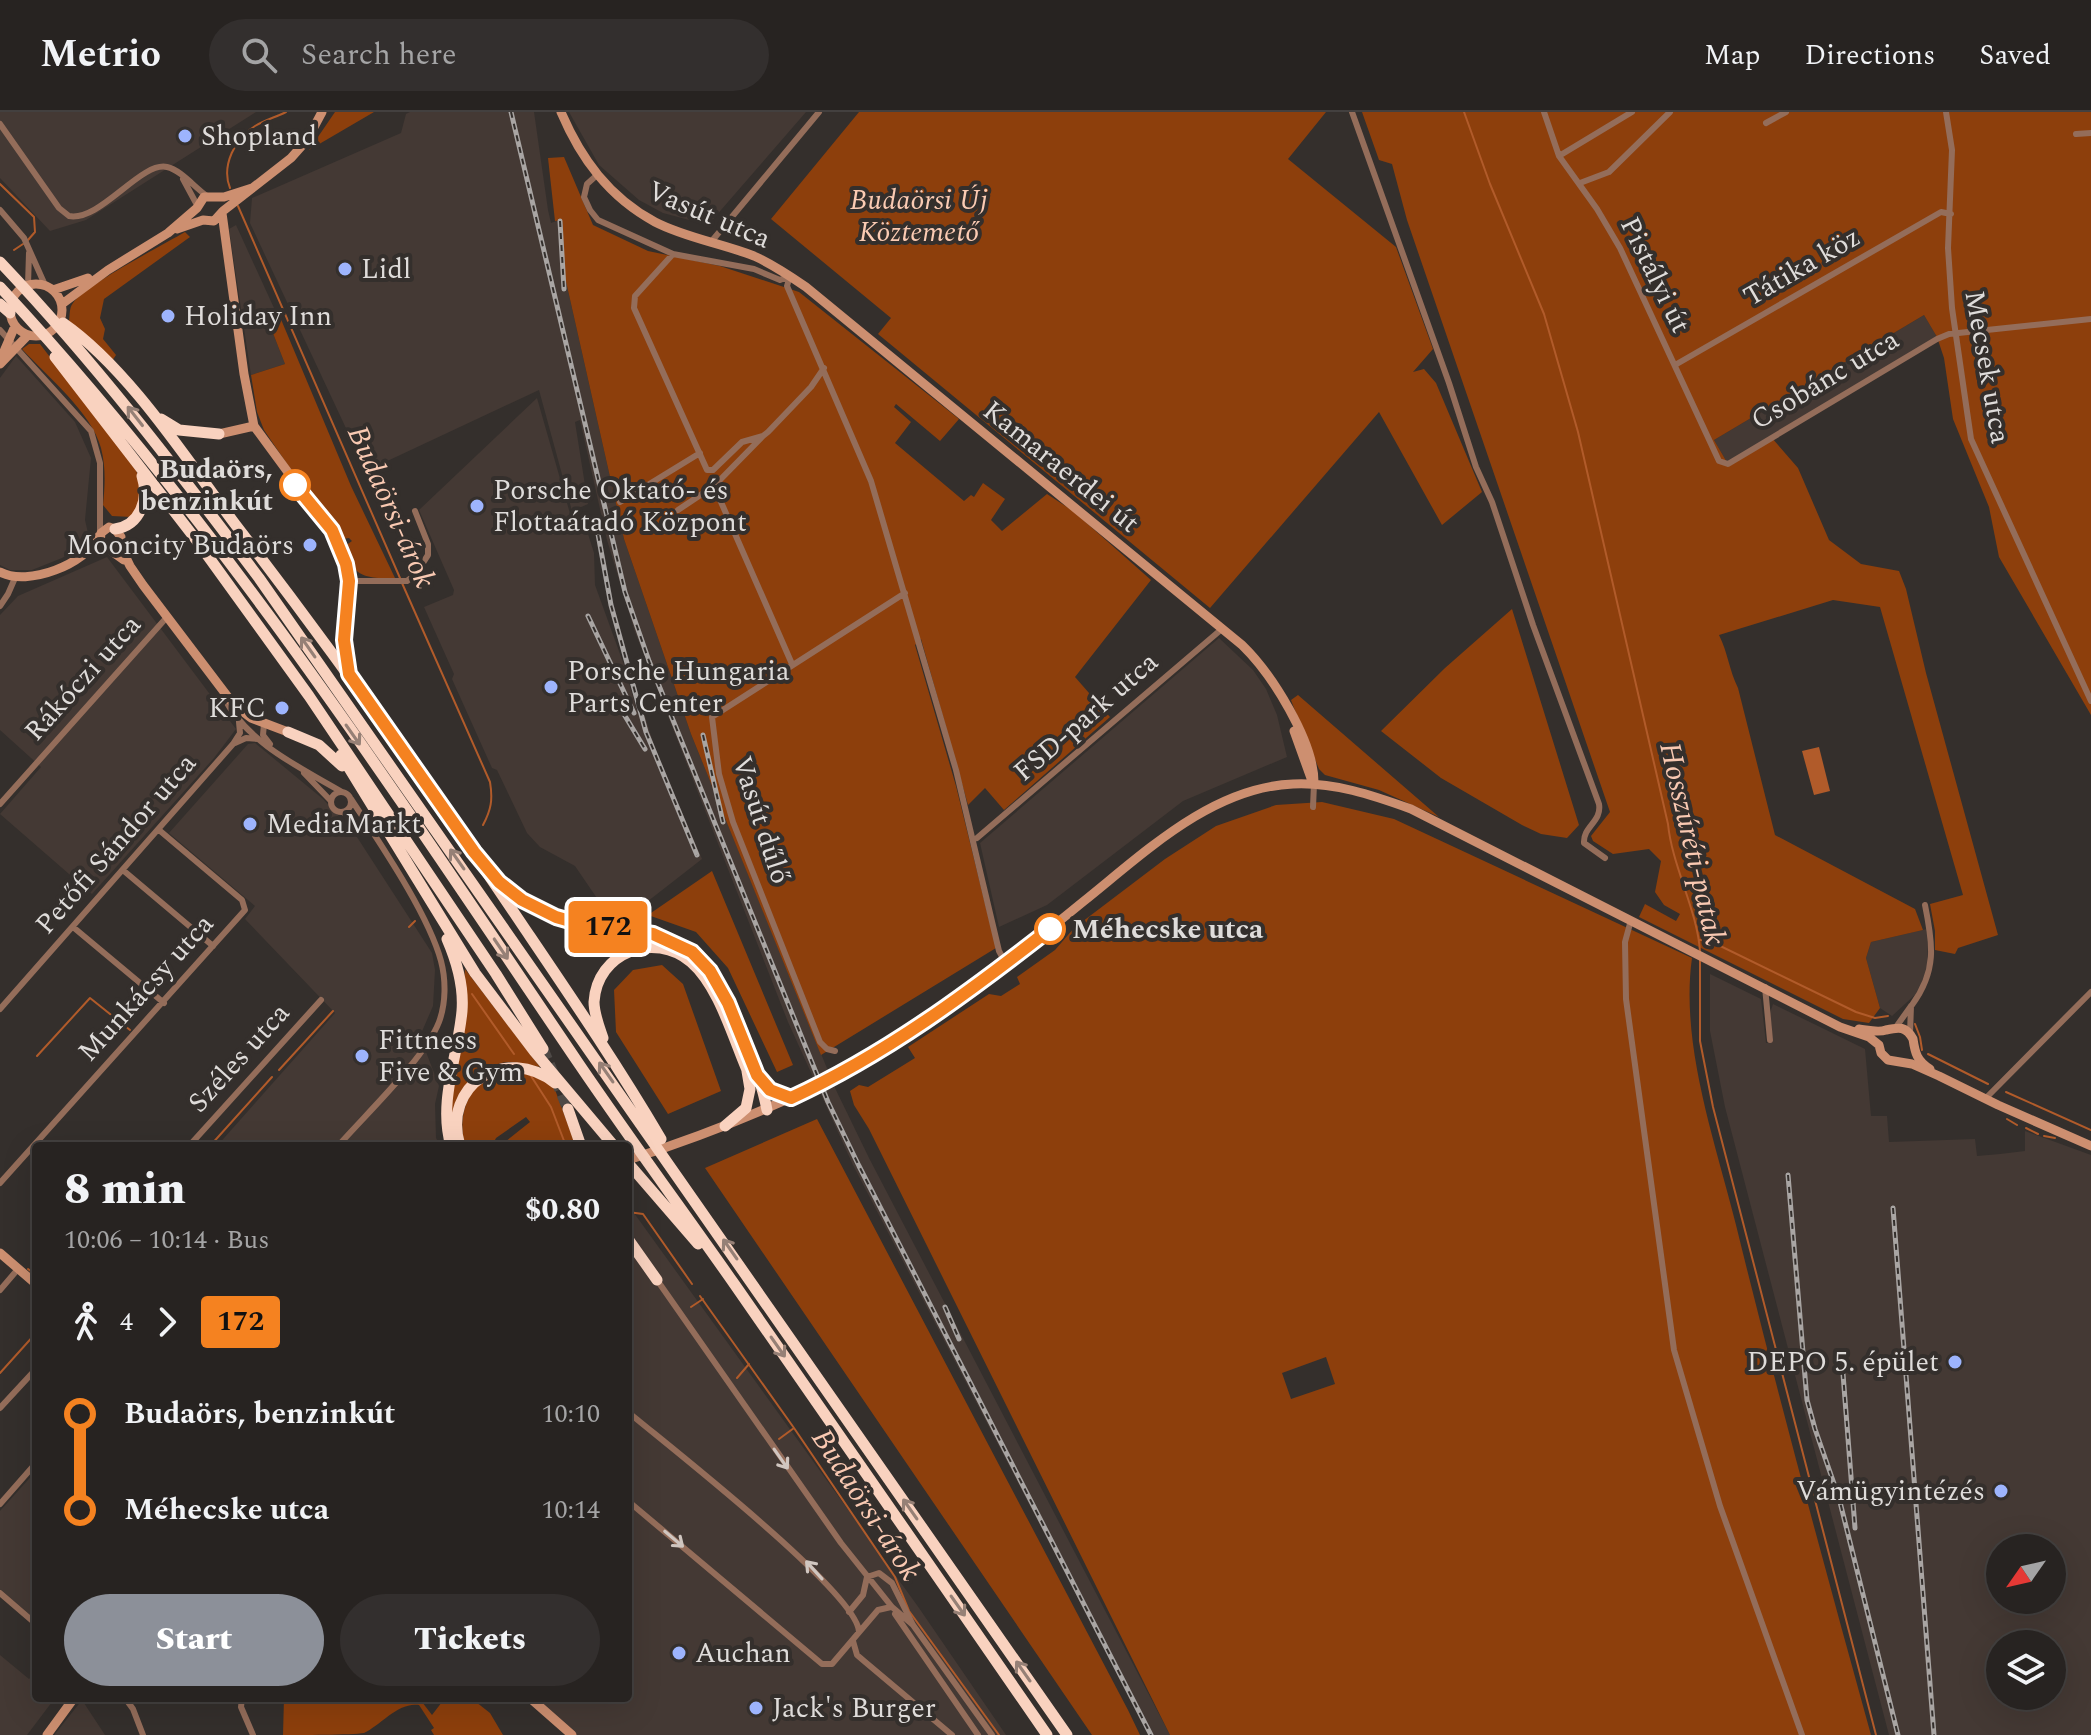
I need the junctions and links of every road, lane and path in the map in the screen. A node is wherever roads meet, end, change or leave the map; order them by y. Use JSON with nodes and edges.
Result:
{"nodes":[{"id":1,"x":322,"y":112,"type":"edge"},
{"id":2,"x":561,"y":112,"type":"edge"},
{"id":3,"x":819,"y":112,"type":"edge"},
{"id":4,"x":1352,"y":112,"type":"edge"},
{"id":5,"x":1544,"y":112,"type":"edge"},
{"id":6,"x":1632,"y":112,"type":"edge"},
{"id":7,"x":1670,"y":112,"type":"edge"},
{"id":8,"x":1786,"y":112,"type":"edge"},
{"id":9,"x":1946,"y":112,"type":"edge"},
{"id":10,"x":1766,"y":123,"type":"dead end"},
{"id":11,"x":0,"y":124,"type":"edge"},
{"id":12,"x":2091,"y":133,"type":"edge"},
{"id":13,"x":2076,"y":134,"type":"dead end"},
{"id":14,"x":1559,"y":156,"type":"junction"},
{"id":15,"x":597,"y":175,"type":"junction"},
{"id":16,"x":182,"y":176,"type":"junction"},
{"id":17,"x":1580,"y":183,"type":"junction"},
{"id":18,"x":252,"y":188,"type":"junction"},
{"id":19,"x":212,"y":197,"type":"junction"},
{"id":20,"x":197,"y":207,"type":"junction"},
{"id":21,"x":0,"y":210,"type":"edge"},
{"id":22,"x":223,"y":212,"type":"junction"},
{"id":23,"x":1951,"y":214,"type":"junction"},
{"id":24,"x":207,"y":221,"type":"junction"},
{"id":25,"x":168,"y":233,"type":"junction"},
{"id":26,"x":711,"y":242,"type":"junction"},
{"id":27,"x":29,"y":245,"type":"junction"},
{"id":28,"x":226,"y":245,"type":"junction"},
{"id":29,"x":673,"y":254,"type":"junction"},
{"id":30,"x":0,"y":262,"type":"edge"},
{"id":31,"x":108,"y":270,"type":"junction"},
{"id":32,"x":790,"y":276,"type":"junction"},
{"id":33,"x":28,"y":285,"type":"junction"},
{"id":34,"x":0,"y":287,"type":"edge"},
{"id":35,"x":49,"y":288,"type":"junction"},
{"id":36,"x":0,"y":304,"type":"edge"},
{"id":37,"x":62,"y":304,"type":"junction"},
{"id":38,"x":10,"y":313,"type":"junction"},
{"id":39,"x":48,"y":313,"type":"junction"},
{"id":40,"x":2091,"y":319,"type":"edge"},
{"id":41,"x":30,"y":320,"type":"junction"},
{"id":42,"x":15,"y":326,"type":"junction"},
{"id":43,"x":0,"y":330,"type":"edge"},
{"id":44,"x":28,"y":335,"type":"junction"},
{"id":45,"x":1955,"y":335,"type":"junction"},
{"id":46,"x":0,"y":362,"type":"edge"},
{"id":47,"x":1675,"y":365,"type":"junction"},
{"id":48,"x":824,"y":368,"type":"junction"},
{"id":49,"x":146,"y":405,"type":"junction"},
{"id":50,"x":254,"y":426,"type":"junction"},
{"id":51,"x":219,"y":434,"type":"joint"},
{"id":52,"x":763,"y":436,"type":"junction"},
{"id":53,"x":700,"y":453,"type":"junction"},
{"id":54,"x":1719,"y":461,"type":"joint"},
{"id":55,"x":140,"y":467,"type":"junction"},
{"id":56,"x":714,"y":486,"type":"junction"},
{"id":57,"x":620,"y":502,"type":"dead end"},
{"id":58,"x":98,"y":510,"type":"junction"},
{"id":59,"x":678,"y":510,"type":"dead end"},
{"id":60,"x":415,"y":511,"type":"dead end"},
{"id":61,"x":114,"y":528,"type":"junction"},
{"id":62,"x":99,"y":536,"type":"junction"},
{"id":63,"x":112,"y":547,"type":"junction"},
{"id":64,"x":84,"y":554,"type":"junction"},
{"id":65,"x":0,"y":572,"type":"edge"},
{"id":66,"x":15,"y":578,"type":"junction"},
{"id":67,"x":349,"y":581,"type":"junction"},
{"id":68,"x":905,"y":593,"type":"junction"},
{"id":69,"x":0,"y":606,"type":"edge"},
{"id":70,"x":167,"y":617,"type":"junction"},
{"id":71,"x":1223,"y":628,"type":"junction"},
{"id":72,"x":279,"y":656,"type":"junction"},
{"id":73,"x":792,"y":664,"type":"junction"},
{"id":74,"x":349,"y":674,"type":"junction"},
{"id":75,"x":220,"y":688,"type":"junction"},
{"id":76,"x":2091,"y":701,"type":"edge"},
{"id":77,"x":1287,"y":708,"type":"junction"},
{"id":78,"x":239,"y":722,"type":"junction"},
{"id":79,"x":264,"y":724,"type":"junction"},
{"id":80,"x":288,"y":732,"type":"joint"},
{"id":81,"x":258,"y":739,"type":"junction"},
{"id":82,"x":233,"y":744,"type":"junction"},
{"id":83,"x":274,"y":750,"type":"junction"},
{"id":84,"x":1300,"y":754,"type":"junction"},
{"id":85,"x":289,"y":760,"type":"junction"},
{"id":86,"x":1290,"y":784,"type":"junction"},
{"id":87,"x":1314,"y":784,"type":"junction"},
{"id":88,"x":342,"y":792,"type":"junction"},
{"id":89,"x":365,"y":795,"type":"junction"},
{"id":90,"x":351,"y":799,"type":"junction"},
{"id":91,"x":331,"y":801,"type":"junction"},
{"id":92,"x":0,"y":804,"type":"edge"},
{"id":93,"x":1313,"y":807,"type":"dead end"},
{"id":94,"x":343,"y":812,"type":"junction"},
{"id":95,"x":159,"y":830,"type":"junction"},
{"id":96,"x":374,"y":837,"type":"junction"},
{"id":97,"x":977,"y":838,"type":"dead end"},
{"id":98,"x":474,"y":852,"type":"junction"},
{"id":99,"x":1605,"y":858,"type":"dead end"},
{"id":100,"x":124,"y":871,"type":"junction"},
{"id":101,"x":1925,"y":905,"type":"dead end"},
{"id":102,"x":432,"y":906,"type":"junction"},
{"id":103,"x":1631,"y":920,"type":"junction"},
{"id":104,"x":73,"y":927,"type":"junction"},
{"id":105,"x":213,"y":946,"type":"junction"},
{"id":106,"x":1006,"y":964,"type":"junction"},
{"id":107,"x":1765,"y":987,"type":"junction"},
{"id":108,"x":2091,"y":992,"type":"edge"},
{"id":109,"x":321,"y":1000,"type":"dead end"},
{"id":110,"x":164,"y":1003,"type":"junction"},
{"id":111,"x":1912,"y":1005,"type":"dead end"},
{"id":112,"x":0,"y":1009,"type":"edge"},
{"id":113,"x":1834,"y":1022,"type":"junction"},
{"id":114,"x":1891,"y":1029,"type":"junction"},
{"id":115,"x":1910,"y":1033,"type":"junction"},
{"id":116,"x":1770,"y":1040,"type":"dead end"},
{"id":117,"x":1879,"y":1045,"type":"junction"},
{"id":118,"x":543,"y":1049,"type":"tunnel mouth"},
{"id":119,"x":1913,"y":1050,"type":"junction"},
{"id":120,"x":835,"y":1051,"type":"dead end"},
{"id":121,"x":1901,"y":1061,"type":"junction"},
{"id":122,"x":617,"y":1067,"type":"junction"},
{"id":123,"x":752,"y":1072,"type":"junction"},
{"id":124,"x":1939,"y":1076,"type":"junction"},
{"id":125,"x":796,"y":1096,"type":"junction"},
{"id":126,"x":1985,"y":1099,"type":"junction"},
{"id":127,"x":572,"y":1106,"type":"junction"},
{"id":128,"x":767,"y":1110,"type":"junction"},
{"id":129,"x":725,"y":1126,"type":"junction"},
{"id":130,"x":37,"y":1142,"type":"edge"},
{"id":131,"x":193,"y":1142,"type":"edge"},
{"id":132,"x":341,"y":1142,"type":"edge"},
{"id":133,"x":451,"y":1142,"type":"edge"},
{"id":134,"x":459,"y":1142,"type":"edge"},
{"id":135,"x":580,"y":1142,"type":"edge"},
{"id":136,"x":610,"y":1142,"type":"edge"},
{"id":137,"x":2091,"y":1146,"type":"edge"},
{"id":138,"x":32,"y":1148,"type":"edge"},
{"id":139,"x":667,"y":1159,"type":"junction"},
{"id":140,"x":632,"y":1160,"type":"edge"},
{"id":141,"x":632,"y":1166,"type":"edge"},
{"id":142,"x":0,"y":1183,"type":"edge"},
{"id":143,"x":632,"y":1245,"type":"edge"},
{"id":144,"x":0,"y":1253,"type":"edge"},
{"id":145,"x":18,"y":1269,"type":"junction"},
{"id":146,"x":657,"y":1280,"type":"joint"},
{"id":147,"x":32,"y":1281,"type":"edge"},
{"id":148,"x":734,"y":1283,"type":"junction"},
{"id":149,"x":0,"y":1290,"type":"edge"},
{"id":150,"x":32,"y":1373,"type":"edge"},
{"id":151,"x":0,"y":1408,"type":"edge"},
{"id":152,"x":632,"y":1415,"type":"edge"},
{"id":153,"x":32,"y":1468,"type":"edge"},
{"id":154,"x":0,"y":1504,"type":"edge"},
{"id":155,"x":632,"y":1504,"type":"edge"},
{"id":156,"x":867,"y":1577,"type":"junction"},
{"id":157,"x":0,"y":1593,"type":"edge"},
{"id":158,"x":840,"y":1600,"type":"junction"},
{"id":159,"x":860,"y":1602,"type":"junction"},
{"id":160,"x":892,"y":1607,"type":"junction"},
{"id":161,"x":849,"y":1612,"type":"junction"},
{"id":162,"x":32,"y":1621,"type":"edge"},
{"id":163,"x":913,"y":1625,"type":"junction"},
{"id":164,"x":859,"y":1632,"type":"junction"},
{"id":165,"x":853,"y":1641,"type":"junction"},
{"id":166,"x":841,"y":1655,"type":"junction"},
{"id":167,"x":857,"y":1655,"type":"junction"},
{"id":168,"x":71,"y":1702,"type":"edge"},
{"id":169,"x":128,"y":1702,"type":"edge"},
{"id":170,"x":242,"y":1702,"type":"edge"},
{"id":171,"x":535,"y":1702,"type":"edge"},
{"id":172,"x":47,"y":1735,"type":"edge"},
{"id":173,"x":143,"y":1735,"type":"edge"},
{"id":174,"x":253,"y":1735,"type":"edge"},
{"id":175,"x":572,"y":1735,"type":"edge"},
{"id":176,"x":952,"y":1735,"type":"edge"},
{"id":177,"x":978,"y":1735,"type":"edge"},
{"id":178,"x":992,"y":1735,"type":"edge"},
{"id":179,"x":1047,"y":1735,"type":"edge"},
{"id":180,"x":1067,"y":1735,"type":"edge"},
{"id":181,"x":1802,"y":1735,"type":"edge"}],
"edges":[{"from":1,"to":18,"type":"street"},
{"from":2,"to":15,"type":"street","name":"Vasút utca"},
{"from":3,"to":26,"type":"street"},
{"from":4,"to":99,"type":"street"},
{"from":5,"to":14,"type":"street","name":"Pistályi út"},
{"from":6,"to":14,"type":"street"},
{"from":7,"to":17,"type":"street"},
{"from":8,"to":10,"type":"street"},
{"from":9,"to":23,"type":"street","name":"Mecsek utca"},
{"from":11,"to":16,"type":"street"},
{"from":12,"to":13,"type":"street"},
{"from":14,"to":17,"type":"street","name":"Pistályi út"},
{"from":15,"to":26,"type":"street","name":"Vasút utca"},
{"from":15,"to":29,"type":"street"},
{"from":16,"to":19,"type":"street"},
{"from":16,"to":20,"type":"street"},
{"from":17,"to":47,"type":"street","name":"Pistályi út"},
{"from":18,"to":19,"type":"street"},
{"from":18,"to":22,"type":"street"},
{"from":19,"to":20,"type":"street"},
{"from":19,"to":22,"type":"street"},
{"from":20,"to":24,"type":"street"},
{"from":20,"to":25,"type":"street"},
{"from":21,"to":27,"type":"street"},
{"from":22,"to":24,"type":"street"},
{"from":22,"to":28,"type":"street"},
{"from":23,"to":45,"type":"street","name":"Mecsek utca"},
{"from":23,"to":47,"type":"street","name":"Tátika köz"},
{"from":24,"to":25,"type":"street"},
{"from":24,"to":28,"type":"street"},
{"from":25,"to":31,"type":"street"},
{"from":26,"to":32,"type":"street","name":"Vasút utca"},
{"from":27,"to":33,"type":"street"},
{"from":27,"to":35,"type":"street"},
{"from":28,"to":50,"type":"street"},
{"from":29,"to":32,"type":"street"},
{"from":29,"to":53,"type":"street"},
{"from":30,"to":39,"type":"highway"},
{"from":31,"to":35,"type":"street"},
{"from":31,"to":37,"type":"street"},
{"from":32,"to":48,"type":"street"},
{"from":32,"to":71,"type":"street","name":"Kamaraerdei út"},
{"from":33,"to":35,"type":"street"},
{"from":33,"to":38,"type":"street"},
{"from":34,"to":41,"type":"highway"},
{"from":35,"to":37,"type":"street"},
{"from":36,"to":38,"type":"highway"},
{"from":37,"to":44,"type":"street"},
{"from":38,"to":42,"type":"street"},
{"from":39,"to":49,"type":"highway"},
{"from":139,"to":39,"type":"highway","one_way":true},
{"from":40,"to":45,"type":"street","name":"Csobánc utca"},
{"from":41,"to":55,"type":"highway"},
{"from":41,"to":148,"type":"highway","one_way":true},
{"from":42,"to":44,"type":"street"},
{"from":42,"to":46,"type":"street"},
{"from":43,"to":58,"type":"street"},
{"from":44,"to":46,"type":"street"},
{"from":45,"to":54,"type":"street","name":"Csobánc utca"},
{"from":45,"to":76,"type":"street","name":"Mecsek utca"},
{"from":47,"to":54,"type":"street","name":"Pistályi út"},
{"from":48,"to":52,"type":"street"},
{"from":48,"to":68,"type":"street"},
{"from":49,"to":51,"type":"highway"},
{"from":49,"to":74,"type":"highway"},
{"from":50,"to":51,"type":"street"},
{"from":50,"to":67,"type":"street"},
{"from":52,"to":53,"type":"street"},
{"from":52,"to":56,"type":"street"},
{"from":53,"to":57,"type":"street"},
{"from":55,"to":61,"type":"highway"},
{"from":55,"to":72,"type":"highway"},
{"from":56,"to":59,"type":"street"},
{"from":56,"to":73,"type":"street"},
{"from":58,"to":61,"type":"street"},
{"from":58,"to":62,"type":"street"},
{"from":60,"to":67,"type":"street"},
{"from":61,"to":62,"type":"street"},
{"from":61,"to":63,"type":"street"},
{"from":62,"to":63,"type":"street"},
{"from":62,"to":64,"type":"street"},
{"from":63,"to":64,"type":"street"},
{"from":63,"to":70,"type":"street"},
{"from":64,"to":66,"type":"street"},
{"from":65,"to":66,"type":"street"},
{"from":66,"to":69,"type":"street"},
{"from":67,"to":74,"type":"highway"},
{"from":68,"to":73,"type":"street","name":"Vasút dűlő"},
{"from":68,"to":106,"type":"street"},
{"from":70,"to":75,"type":"street"},
{"from":70,"to":92,"type":"street","name":"Rákóczi utca"},
{"from":71,"to":77,"type":"street","name":"Kamaraerdei út"},
{"from":71,"to":97,"type":"street","name":"FSD-park utca"},
{"from":72,"to":89,"type":"highway"},
{"from":72,"to":118,"type":"highway"},
{"from":73,"to":120,"type":"street","name":"Vasút dűlő"},
{"from":74,"to":98,"type":"highway"},
{"from":75,"to":78,"type":"street"},
{"from":75,"to":79,"type":"street"},
{"from":77,"to":84,"type":"street","name":"Kamaraerdei út"},
{"from":77,"to":87,"type":"street","name":"Kamaraerdei út"},
{"from":78,"to":81,"type":"street"},
{"from":78,"to":82,"type":"street","name":"Petőfi Sándor utca"},
{"from":79,"to":80,"type":"street"},
{"from":79,"to":83,"type":"street"},
{"from":80,"to":89,"type":"highway"},
{"from":81,"to":82,"type":"street","name":"Petőfi Sándor utca"},
{"from":81,"to":83,"type":"street"},
{"from":82,"to":95,"type":"street","name":"Petőfi Sándor utca"},
{"from":83,"to":85,"type":"street"},
{"from":84,"to":86,"type":"street"},
{"from":84,"to":87,"type":"street","name":"Kamaraerdei út"},
{"from":85,"to":88,"type":"street"},
{"from":85,"to":91,"type":"street"},
{"from":86,"to":87,"type":"street"},
{"from":86,"to":106,"type":"street"},
{"from":87,"to":93,"type":"street"},
{"from":87,"to":103,"type":"street"},
{"from":88,"to":90,"type":"street"},
{"from":88,"to":91,"type":"street"},
{"from":89,"to":102,"type":"highway"},
{"from":90,"to":94,"type":"street"},
{"from":90,"to":96,"type":"street"},
{"from":91,"to":94,"type":"street"},
{"from":94,"to":96,"type":"street"},
{"from":95,"to":100,"type":"street","name":"Petőfi Sándor utca"},
{"from":95,"to":105,"type":"street","name":"Munkácsy utca"},
{"from":96,"to":132,"type":"street"},
{"from":98,"to":122,"type":"highway"},
{"from":98,"to":123,"type":"highway"},
{"from":100,"to":104,"type":"street","name":"Petőfi Sándor utca"},
{"from":100,"to":105,"type":"street"},
{"from":101,"to":111,"type":"street"},
{"from":102,"to":127,"type":"highway"},
{"from":102,"to":133,"type":"highway"},
{"from":103,"to":107,"type":"street"},
{"from":103,"to":181,"type":"street"},
{"from":104,"to":110,"type":"street"},
{"from":104,"to":112,"type":"street","name":"Petőfi Sándor utca"},
{"from":105,"to":110,"type":"street","name":"Munkácsy utca"},
{"from":106,"to":125,"type":"street"},
{"from":107,"to":113,"type":"street"},
{"from":107,"to":116,"type":"street"},
{"from":108,"to":126,"type":"street"},
{"from":109,"to":131,"type":"street","name":"Széles utca"},
{"from":110,"to":130,"type":"street","name":"Munkácsy utca"},
{"from":113,"to":114,"type":"street"},
{"from":113,"to":117,"type":"street"},
{"from":114,"to":115,"type":"street"},
{"from":114,"to":115,"type":"street"},
{"from":114,"to":117,"type":"street"},
{"from":115,"to":119,"type":"street"},
{"from":117,"to":121,"type":"street"},
{"from":119,"to":121,"type":"street"},
{"from":119,"to":124,"type":"street"},
{"from":121,"to":124,"type":"street"},
{"from":122,"to":123,"type":"highway"},
{"from":122,"to":139,"type":"highway"},
{"from":123,"to":125,"type":"highway"},
{"from":123,"to":128,"type":"highway"},
{"from":123,"to":129,"type":"highway"},
{"from":124,"to":126,"type":"street"},
{"from":125,"to":128,"type":"street"},
{"from":126,"to":137,"type":"street"},
{"from":127,"to":134,"type":"highway"},
{"from":127,"to":135,"type":"highway"},
{"from":127,"to":136,"type":"highway"},
{"from":128,"to":129,"type":"street"},
{"from":129,"to":140,"type":"street"},
{"from":138,"to":142,"type":"street","name":"Munkácsy utca"},
{"from":180,"to":139,"type":"highway","one_way":true},
{"from":141,"to":148,"type":"highway"},
{"from":143,"to":146,"type":"highway"},
{"from":144,"to":145,"type":"street"},
{"from":145,"to":147,"type":"street"},
{"from":145,"to":149,"type":"street"},
{"from":146,"to":156,"type":"street","one_way":true},
{"from":148,"to":179,"type":"highway","one_way":true},
{"from":150,"to":151,"type":"street"},
{"from":158,"to":152,"type":"street","one_way":true},
{"from":153,"to":154,"type":"street"},
{"from":155,"to":166,"type":"street","one_way":true},
{"from":156,"to":159,"type":"street"},
{"from":156,"to":160,"type":"street"},
{"from":156,"to":163,"type":"street"},
{"from":157,"to":162,"type":"street"},
{"from":158,"to":159,"type":"street"},
{"from":158,"to":161,"type":"street"},
{"from":159,"to":161,"type":"street"},
{"from":160,"to":163,"type":"street"},
{"from":160,"to":164,"type":"street"},
{"from":160,"to":177,"type":"street"},
{"from":161,"to":164,"type":"street"},
{"from":163,"to":178,"type":"street"},
{"from":164,"to":165,"type":"street"},
{"from":165,"to":166,"type":"street"},
{"from":165,"to":167,"type":"street"},
{"from":166,"to":167,"type":"street"},
{"from":167,"to":176,"type":"street"},
{"from":168,"to":172,"type":"street"},
{"from":169,"to":173,"type":"street"},
{"from":170,"to":174,"type":"street"},
{"from":171,"to":175,"type":"street"}]}
